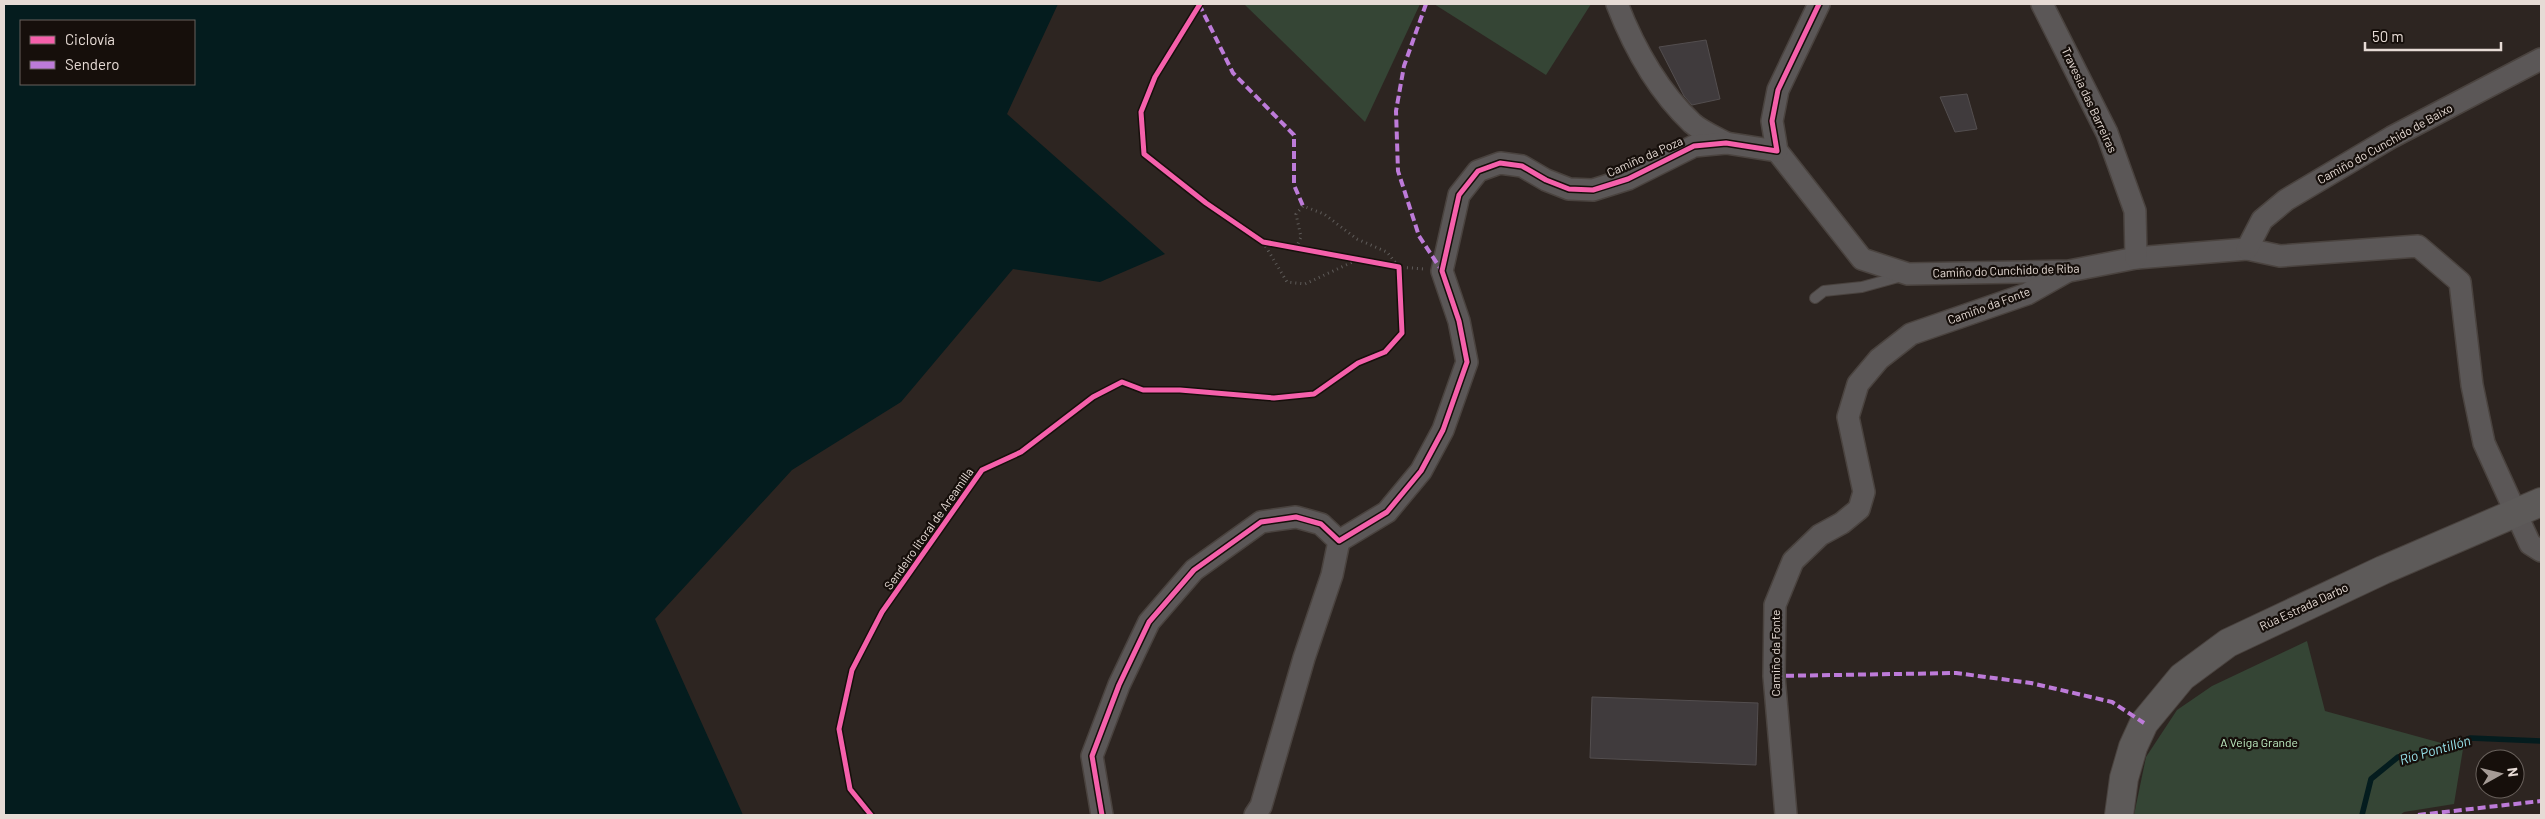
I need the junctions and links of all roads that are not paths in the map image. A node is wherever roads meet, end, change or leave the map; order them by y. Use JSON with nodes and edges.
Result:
{"nodes":[{"id":1,"x":1617,"y":4,"type":"edge"},
{"id":2,"x":1819,"y":4,"type":"edge"},
{"id":3,"x":2042,"y":4,"type":"edge"},
{"id":4,"x":2541,"y":59,"type":"edge"},
{"id":5,"x":1726,"y":143,"type":"junction"},
{"id":6,"x":1777,"y":150,"type":"junction"},
{"id":7,"x":2247,"y":249,"type":"junction"},
{"id":8,"x":2136,"y":258,"type":"junction"},
{"id":9,"x":2069,"y":271,"type":"junction"},
{"id":10,"x":1908,"y":274,"type":"junction"},
{"id":11,"x":1815,"y":298,"type":"dead end"},
{"id":12,"x":2541,"y":502,"type":"edge"},
{"id":13,"x":2517,"y":514,"type":"junction"},
{"id":14,"x":1339,"y":541,"type":"junction"},
{"id":15,"x":2541,"y":551,"type":"edge"},
{"id":16,"x":1102,"y":815,"type":"edge"},
{"id":17,"x":1255,"y":815,"type":"edge"},
{"id":18,"x":1786,"y":815,"type":"edge"},
{"id":19,"x":2119,"y":815,"type":"edge"}],
"edges":[{"from":1,"to":5,"type":"street"},
{"from":2,"to":6,"type":"street","name":"Camiño do Cunchido de Riba"},
{"from":3,"to":8,"type":"street","name":"Travesia das Barreiras"},
{"from":4,"to":7,"type":"street","name":"Camiño do Cunchido de Baixo"},
{"from":5,"to":6,"type":"street","name":"Camiño da Poza"},
{"from":5,"to":14,"type":"street","name":"Camiño da Poza"},
{"from":6,"to":10,"type":"street","name":"Camiño do Cunchido de Riba"},
{"from":7,"to":8,"type":"street","name":"Camiño do Cunchido de Riba"},
{"from":7,"to":13,"type":"street","name":"Camiño do Cunchido de Riba"},
{"from":8,"to":9,"type":"street","name":"Camiño do Cunchido de Riba"},
{"from":9,"to":10,"type":"street","name":"Camiño do Cunchido de Riba"},
{"from":9,"to":18,"type":"street","name":"Camiño da Fonte"},
{"from":10,"to":11,"type":"lane"},
{"from":12,"to":13,"type":"main road","name":"Rúa Estrada Darbo"},
{"from":13,"to":15,"type":"street","name":"Camiño do Cunchido de Riba"},
{"from":13,"to":19,"type":"main road","name":"Rúa Estrada Darbo"},
{"from":14,"to":16,"type":"street"},
{"from":14,"to":17,"type":"street"}]}
